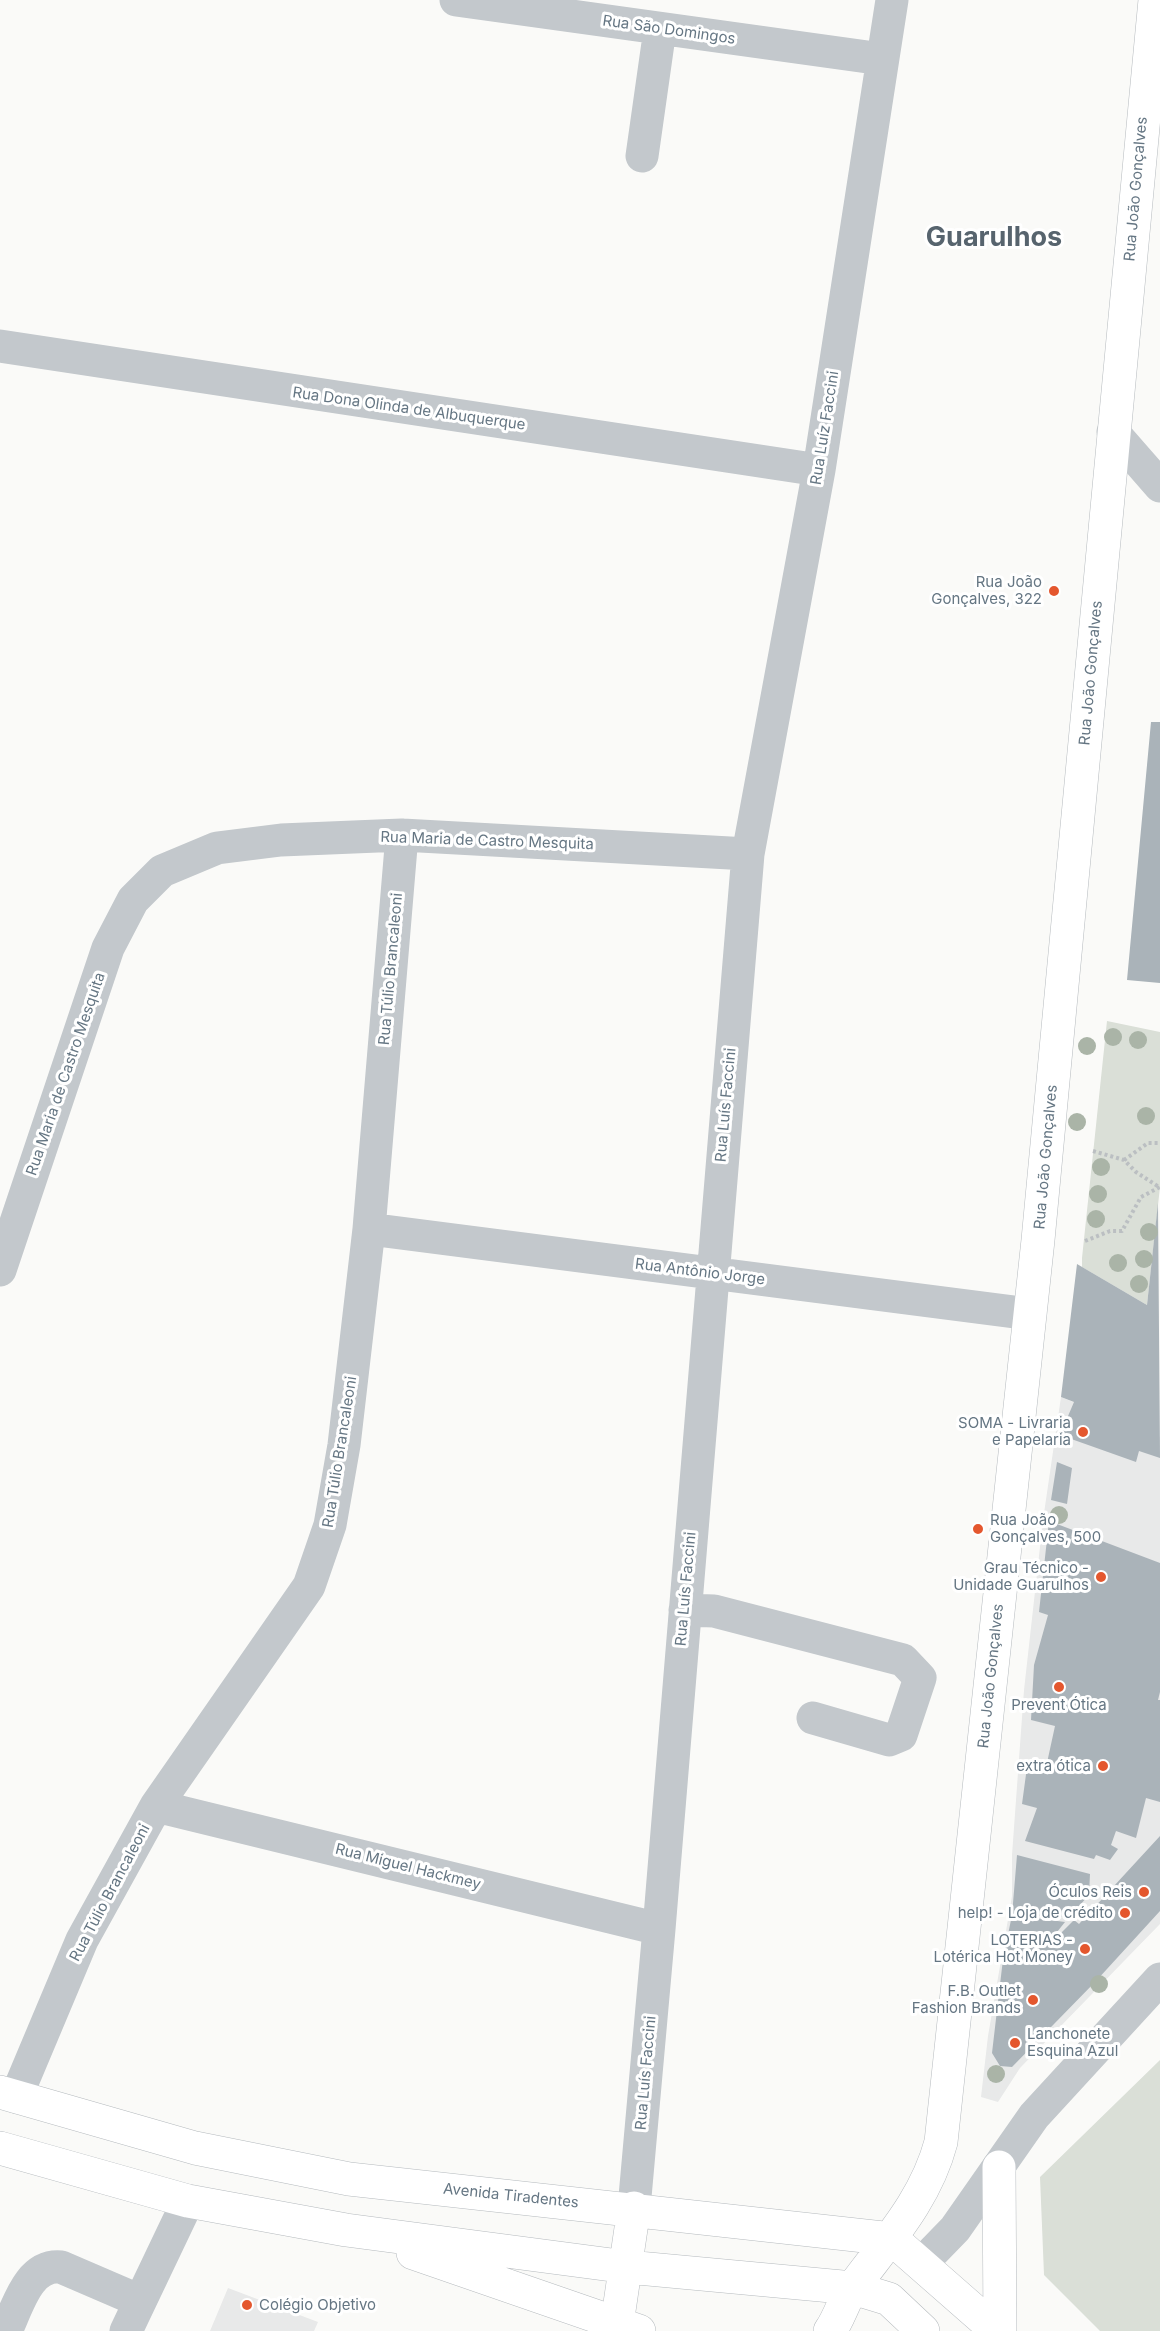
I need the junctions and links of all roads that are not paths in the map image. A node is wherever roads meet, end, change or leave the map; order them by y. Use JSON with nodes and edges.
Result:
{"nodes":[{"id":1,"x":456,"y":0,"type":"edge"},
{"id":2,"x":892,"y":0,"type":"edge"},
{"id":3,"x":1155,"y":0,"type":"edge"},
{"id":4,"x":660,"y":28,"type":"junction"},
{"id":5,"x":1155,"y":40,"type":"edge"},
{"id":6,"x":882,"y":59,"type":"junction"},
{"id":7,"x":642,"y":156,"type":"dead end"},
{"id":8,"x":0,"y":346,"type":"edge"},
{"id":9,"x":1113,"y":432,"type":"junction"},
{"id":10,"x":819,"y":470,"type":"junction"},
{"id":11,"x":1160,"y":486,"type":"edge"},
{"id":12,"x":402,"y":835,"type":"junction"},
{"id":13,"x":748,"y":854,"type":"junction"},
{"id":14,"x":369,"y":1229,"type":"junction"},
{"id":15,"x":0,"y":1270,"type":"edge"},
{"id":16,"x":712,"y":1274,"type":"junction"},
{"id":17,"x":1030,"y":1314,"type":"junction"},
{"id":18,"x":685,"y":1610,"type":"junction"},
{"id":19,"x":813,"y":1718,"type":"dead end"},
{"id":20,"x":156,"y":1806,"type":"junction"},
{"id":21,"x":659,"y":1929,"type":"junction"},
{"id":22,"x":1160,"y":1979,"type":"edge"},
{"id":23,"x":8,"y":2095,"type":"edge"},
{"id":24,"x":0,"y":2148,"type":"edge"},
{"id":25,"x":999,"y":2167,"type":"junction"},
{"id":26,"x":188,"y":2201,"type":"junction"},
{"id":27,"x":634,"y":2208,"type":"junction"},
{"id":28,"x":346,"y":2230,"type":"junction"},
{"id":29,"x":892,"y":2239,"type":"junction"},
{"id":30,"x":921,"y":2264,"type":"junction"},
{"id":31,"x":627,"y":2267,"type":"junction"},
{"id":32,"x":853,"y":2288,"type":"junction"},
{"id":33,"x":889,"y":2299,"type":"junction"},
{"id":34,"x":140,"y":2301,"type":"junction"},
{"id":35,"x":624,"y":2328,"type":"edge"},
{"id":36,"x":831,"y":2330,"type":"edge"},
{"id":37,"x":6,"y":2331,"type":"edge"},
{"id":38,"x":126,"y":2331,"type":"edge"},
{"id":39,"x":923,"y":2331,"type":"edge"},
{"id":40,"x":999,"y":2331,"type":"edge"}],
"edges":[{"from":1,"to":4,"type":"street","name":"Rua São Domingos"},
{"from":2,"to":6,"type":"street","name":"Rua Luíz Faccini"},
{"from":3,"to":5,"type":"main road","name":"Rua João Gonçalves"},
{"from":4,"to":6,"type":"street","name":"Rua São Domingos"},
{"from":4,"to":7,"type":"street"},
{"from":5,"to":9,"type":"main road","name":"Rua João Gonçalves"},
{"from":6,"to":10,"type":"street","name":"Rua Luíz Faccini"},
{"from":8,"to":10,"type":"street","name":"Rua Dona Olinda de Albuquerque"},
{"from":9,"to":11,"type":"street"},
{"from":9,"to":17,"type":"main road","name":"Rua João Gonçalves"},
{"from":10,"to":13,"type":"street","name":"Rua Luíz Faccini"},
{"from":12,"to":13,"type":"street","name":"Rua Maria de Castro Mesquita"},
{"from":12,"to":14,"type":"street","name":"Rua Túlio Brancaleoni"},
{"from":12,"to":15,"type":"street","name":"Rua Maria de Castro Mesquita"},
{"from":13,"to":16,"type":"street","name":"Rua Luís Faccini"},
{"from":14,"to":16,"type":"street","name":"Rua Antônio Jorge"},
{"from":14,"to":20,"type":"street","name":"Rua Túlio Brancaleoni"},
{"from":16,"to":17,"type":"street","name":"Rua Antônio Jorge"},
{"from":16,"to":18,"type":"street","name":"Rua Luís Faccini"},
{"from":17,"to":29,"type":"main road","name":"Rua João Gonçalves"},
{"from":18,"to":19,"type":"street"},
{"from":18,"to":21,"type":"street","name":"Rua Luís Faccini"},
{"from":20,"to":21,"type":"street","name":"Rua Miguel Hackmey"},
{"from":20,"to":23,"type":"street","name":"Rua Túlio Brancaleoni"},
{"from":21,"to":27,"type":"street","name":"Rua Luís Faccini"},
{"from":22,"to":25,"type":"street"},
{"from":23,"to":27,"type":"main road","name":"Avenida Tiradentes"},
{"from":24,"to":26,"type":"main road"},
{"from":25,"to":30,"type":"street"},
{"from":25,"to":40,"type":"main road"},
{"from":26,"to":28,"type":"main road"},
{"from":26,"to":34,"type":"street"},
{"from":27,"to":29,"type":"main road","name":"Avenida Tiradentes"},
{"from":27,"to":31,"type":"main road","name":"Rua Luís Faccini"},
{"from":28,"to":31,"type":"main road"},
{"from":28,"to":35,"type":"main road"},
{"from":29,"to":30,"type":"main road"},
{"from":29,"to":32,"type":"main road","name":"Rua João Gonçalves"},
{"from":30,"to":33,"type":"main road"},
{"from":30,"to":40,"type":"main road"},
{"from":31,"to":32,"type":"main road"},
{"from":31,"to":35,"type":"main road","name":"Rua Luís Faccini"},
{"from":32,"to":33,"type":"main road"},
{"from":32,"to":36,"type":"main road","name":"Rua João Gonçalves"},
{"from":33,"to":36,"type":"main road"},
{"from":33,"to":39,"type":"main road"},
{"from":34,"to":37,"type":"street"},
{"from":34,"to":38,"type":"street"}]}
